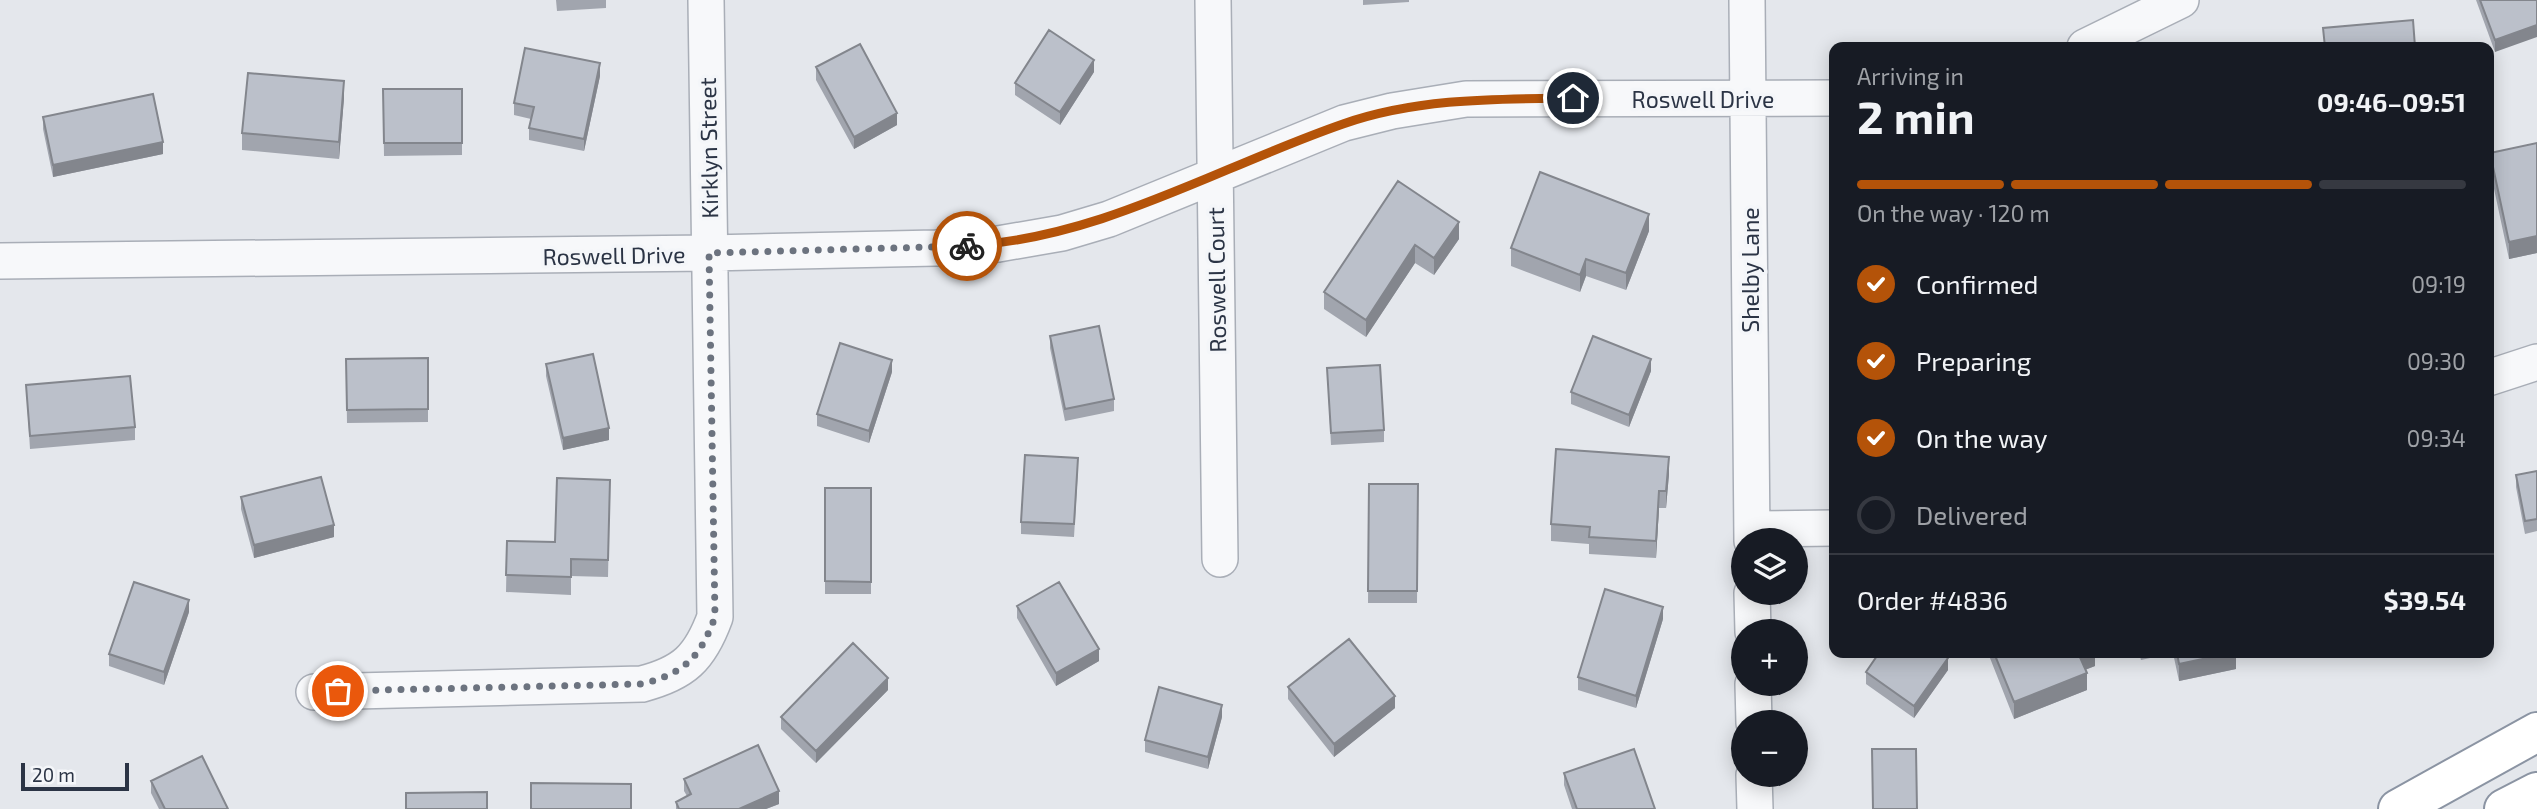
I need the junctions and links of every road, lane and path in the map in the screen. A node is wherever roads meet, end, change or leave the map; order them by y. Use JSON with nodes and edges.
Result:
{"nodes":[{"id":1,"x":706,"y":0,"type":"edge"},
{"id":2,"x":1213,"y":0,"type":"edge"},
{"id":3,"x":1747,"y":0,"type":"edge"},
{"id":4,"x":2181,"y":0,"type":"edge"},
{"id":5,"x":2095,"y":42,"type":"edge"},
{"id":6,"x":1829,"y":98,"type":"edge"},
{"id":7,"x":1748,"y":100,"type":"junction"},
{"id":8,"x":1215,"y":176,"type":"junction"},
{"id":9,"x":709,"y":253,"type":"junction"},
{"id":10,"x":0,"y":261,"type":"edge"},
{"id":11,"x":2537,"y":362,"type":"edge"},
{"id":12,"x":2494,"y":376,"type":"edge"},
{"id":13,"x":1752,"y":528,"type":"edge"},
{"id":14,"x":1829,"y":528,"type":"edge"},
{"id":15,"x":1808,"y":530,"type":"edge"},
{"id":16,"x":1220,"y":559,"type":"dead end"},
{"id":17,"x":314,"y":692,"type":"dead end"},
{"id":18,"x":2537,"y":732,"type":"edge"},
{"id":19,"x":1755,"y":787,"type":"edge"},
{"id":20,"x":2537,"y":792,"type":"edge"},
{"id":21,"x":1755,"y":809,"type":"edge"},
{"id":22,"x":2398,"y":809,"type":"edge"},
{"id":23,"x":2504,"y":809,"type":"edge"}],
"edges":[{"from":1,"to":9,"type":"street","name":"Kirklyn Street"},
{"from":2,"to":8,"type":"street","name":"Roswell Court"},
{"from":3,"to":7,"type":"street","name":"Shelby Lane"},
{"from":4,"to":5,"type":"street"},
{"from":6,"to":7,"type":"street","name":"Roswell Drive"},
{"from":7,"to":8,"type":"street","name":"Roswell Drive"},
{"from":7,"to":13,"type":"street","name":"Shelby Lane"},
{"from":8,"to":9,"type":"street","name":"Roswell Drive"},
{"from":8,"to":16,"type":"street","name":"Roswell Court"},
{"from":9,"to":10,"type":"street","name":"Roswell Drive"},
{"from":9,"to":17,"type":"street","name":"Kirklyn Street"},
{"from":11,"to":12,"type":"street"},
{"from":14,"to":15,"type":"street"},
{"from":18,"to":22,"type":"highway"},
{"from":19,"to":21,"type":"street"},
{"from":20,"to":23,"type":"highway"}]}
